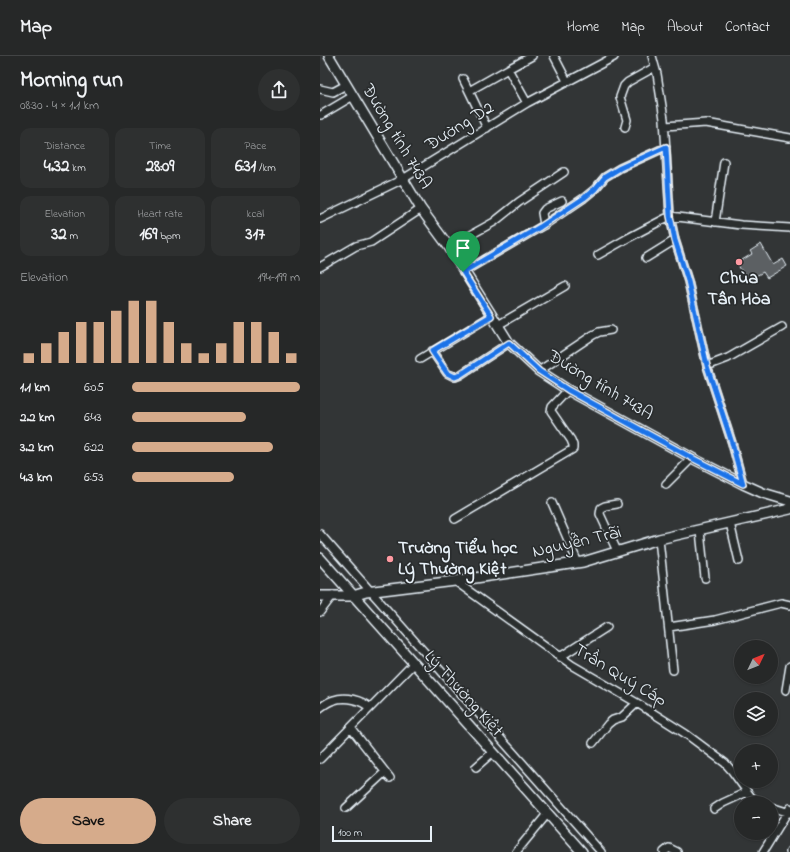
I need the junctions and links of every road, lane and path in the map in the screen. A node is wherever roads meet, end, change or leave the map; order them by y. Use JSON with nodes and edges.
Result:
{"nodes":[{"id":1,"x":329,"y":56,"type":"edge"},
{"id":2,"x":532,"y":56,"type":"edge"},
{"id":3,"x":554,"y":56,"type":"edge"},
{"id":4,"x":652,"y":56,"type":"edge"},
{"id":5,"x":614,"y":57,"type":"dead end"},
{"id":6,"x":655,"y":67,"type":"junction"},
{"id":7,"x":508,"y":69,"type":"junction"},
{"id":8,"x":463,"y":79,"type":"dead end"},
{"id":9,"x":567,"y":81,"type":"junction"},
{"id":10,"x":346,"y":85,"type":"junction"},
{"id":11,"x":320,"y":89,"type":"edge"},
{"id":12,"x":469,"y":91,"type":"junction"},
{"id":13,"x":353,"y":96,"type":"junction"},
{"id":14,"x":527,"y":103,"type":"junction"},
{"id":15,"x":321,"y":114,"type":"edge"},
{"id":16,"x":664,"y":126,"type":"junction"},
{"id":17,"x":625,"y":127,"type":"dead end"},
{"id":18,"x":487,"y":128,"type":"junction"},
{"id":19,"x":790,"y":138,"type":"edge"},
{"id":20,"x":666,"y":147,"type":"junction"},
{"id":21,"x":724,"y":162,"type":"dead end"},
{"id":22,"x":564,"y":172,"type":"dead end"},
{"id":23,"x":403,"y":179,"type":"junction"},
{"id":24,"x":562,"y":202,"type":"dead end"},
{"id":25,"x":421,"y":209,"type":"junction"},
{"id":26,"x":670,"y":216,"type":"junction"},
{"id":27,"x":320,"y":219,"type":"edge"},
{"id":28,"x":715,"y":222,"type":"junction"},
{"id":29,"x":544,"y":225,"type":"junction"},
{"id":30,"x":790,"y":228,"type":"edge"},
{"id":31,"x":675,"y":240,"type":"junction"},
{"id":32,"x":449,"y":247,"type":"junction"},
{"id":33,"x":598,"y":255,"type":"dead end"},
{"id":34,"x":646,"y":258,"type":"dead end"},
{"id":35,"x":320,"y":267,"type":"edge"},
{"id":36,"x":463,"y":272,"type":"junction"},
{"id":37,"x":565,"y":286,"type":"dead end"},
{"id":38,"x":491,"y":316,"type":"junction"},
{"id":39,"x":498,"y":325,"type":"junction"},
{"id":40,"x":782,"y":327,"type":"dead end"},
{"id":41,"x":611,"y":330,"type":"dead end"},
{"id":42,"x":509,"y":343,"type":"junction"},
{"id":43,"x":432,"y":351,"type":"junction"},
{"id":44,"x":420,"y":359,"type":"dead end"},
{"id":45,"x":707,"y":366,"type":"junction"},
{"id":46,"x":539,"y":371,"type":"junction"},
{"id":47,"x":568,"y":390,"type":"junction"},
{"id":48,"x":692,"y":458,"type":"junction"},
{"id":49,"x":666,"y":484,"type":"dead end"},
{"id":50,"x":743,"y":484,"type":"junction"},
{"id":51,"x":790,"y":501,"type":"edge"},
{"id":52,"x":552,"y":503,"type":"dead end"},
{"id":53,"x":617,"y":504,"type":"dead end"},
{"id":54,"x":790,"y":509,"type":"edge"},
{"id":55,"x":455,"y":519,"type":"dead end"},
{"id":56,"x":730,"y":523,"type":"junction"},
{"id":57,"x":700,"y":531,"type":"junction"},
{"id":58,"x":320,"y":534,"type":"edge"},
{"id":59,"x":659,"y":540,"type":"junction"},
{"id":60,"x":617,"y":551,"type":"junction"},
{"id":61,"x":320,"y":558,"type":"edge"},
{"id":62,"x":739,"y":561,"type":"dead end"},
{"id":63,"x":578,"y":563,"type":"junction"},
{"id":64,"x":705,"y":578,"type":"dead end"},
{"id":65,"x":455,"y":581,"type":"junction"},
{"id":66,"x":371,"y":592,"type":"junction"},
{"id":67,"x":333,"y":595,"type":"junction"},
{"id":68,"x":320,"y":596,"type":"edge"},
{"id":69,"x":353,"y":596,"type":"junction"},
{"id":70,"x":790,"y":605,"type":"edge"},
{"id":71,"x":320,"y":612,"type":"edge"},
{"id":72,"x":607,"y":627,"type":"dead end"},
{"id":73,"x":668,"y":627,"type":"junction"},
{"id":74,"x":560,"y":657,"type":"junction"},
{"id":75,"x":414,"y":662,"type":"junction"},
{"id":76,"x":790,"y":666,"type":"edge"},
{"id":77,"x":673,"y":670,"type":"dead end"},
{"id":78,"x":786,"y":690,"type":"dead end"},
{"id":79,"x":637,"y":703,"type":"junction"},
{"id":80,"x":320,"y":708,"type":"edge"},
{"id":81,"x":370,"y":708,"type":"junction"},
{"id":82,"x":351,"y":728,"type":"junction"},
{"id":83,"x":593,"y":743,"type":"dead end"},
{"id":84,"x":494,"y":752,"type":"junction"},
{"id":85,"x":320,"y":759,"type":"edge"},
{"id":86,"x":476,"y":767,"type":"dead end"},
{"id":87,"x":747,"y":792,"type":"junction"},
{"id":88,"x":750,"y":796,"type":"edge"},
{"id":89,"x":346,"y":808,"type":"dead end"},
{"id":90,"x":778,"y":809,"type":"edge"},
{"id":91,"x":714,"y":810,"type":"dead end"},
{"id":92,"x":789,"y":811,"type":"edge"},
{"id":93,"x":548,"y":813,"type":"junction"},
{"id":94,"x":516,"y":852,"type":"edge"},
{"id":95,"x":582,"y":852,"type":"edge"},
{"id":96,"x":601,"y":852,"type":"edge"},
{"id":97,"x":664,"y":852,"type":"edge"},
{"id":98,"x":677,"y":852,"type":"edge"},
{"id":99,"x":763,"y":852,"type":"edge"}],
"edges":[{"from":1,"to":10,"type":"main road","name":"Đường tỉnh 743A"},
{"from":2,"to":7,"type":"street"},
{"from":3,"to":9,"type":"street"},
{"from":4,"to":6,"type":"street"},
{"from":5,"to":9,"type":"street","name":"Đường D2"},
{"from":6,"to":16,"type":"street"},
{"from":6,"to":17,"type":"street"},
{"from":7,"to":12,"type":"street"},
{"from":7,"to":14,"type":"street"},
{"from":8,"to":12,"type":"street"},
{"from":9,"to":14,"type":"street","name":"Đường D2"},
{"from":10,"to":11,"type":"street"},
{"from":10,"to":13,"type":"main road","name":"Đường tỉnh 743A"},
{"from":12,"to":18,"type":"street"},
{"from":13,"to":15,"type":"street"},
{"from":13,"to":23,"type":"main road","name":"Đường tỉnh 743A"},
{"from":14,"to":18,"type":"street","name":"Đường D2"},
{"from":16,"to":19,"type":"street"},
{"from":16,"to":20,"type":"street"},
{"from":18,"to":23,"type":"street","name":"Đường D2"},
{"from":20,"to":26,"type":"street"},
{"from":20,"to":29,"type":"street"},
{"from":21,"to":28,"type":"street"},
{"from":22,"to":32,"type":"street"},
{"from":23,"to":25,"type":"main road","name":"Đường tỉnh 743A"},
{"from":23,"to":27,"type":"street","name":"Đường D2"},
{"from":24,"to":29,"type":"street"},
{"from":25,"to":32,"type":"main road","name":"Đường tỉnh 743A"},
{"from":25,"to":35,"type":"street"},
{"from":26,"to":28,"type":"street"},
{"from":26,"to":31,"type":"street"},
{"from":26,"to":33,"type":"street"},
{"from":28,"to":30,"type":"street"},
{"from":29,"to":36,"type":"street"},
{"from":31,"to":34,"type":"street"},
{"from":31,"to":45,"type":"street"},
{"from":32,"to":36,"type":"main road","name":"Đường tỉnh 743A"},
{"from":36,"to":38,"type":"main road","name":"Đường tỉnh 743A"},
{"from":37,"to":39,"type":"street"},
{"from":38,"to":39,"type":"main road","name":"Đường tỉnh 743A"},
{"from":38,"to":43,"type":"street"},
{"from":39,"to":42,"type":"main road","name":"Đường tỉnh 743A"},
{"from":40,"to":45,"type":"street"},
{"from":41,"to":46,"type":"street"},
{"from":42,"to":43,"type":"street"},
{"from":42,"to":46,"type":"main road","name":"Đường tỉnh 743A"},
{"from":43,"to":44,"type":"street"},
{"from":45,"to":50,"type":"street"},
{"from":46,"to":47,"type":"main road","name":"Đường tỉnh 743A"},
{"from":47,"to":48,"type":"main road","name":"Đường tỉnh 743A"},
{"from":47,"to":55,"type":"street"},
{"from":48,"to":49,"type":"street"},
{"from":48,"to":50,"type":"main road","name":"Đường tỉnh 743A"},
{"from":50,"to":51,"type":"main road","name":"Đường tỉnh 743A"},
{"from":52,"to":63,"type":"street"},
{"from":53,"to":60,"type":"street"},
{"from":54,"to":56,"type":"main road","name":"Nguyễn Trãi"},
{"from":56,"to":57,"type":"main road","name":"Nguyễn Trãi"},
{"from":56,"to":62,"type":"street"},
{"from":57,"to":59,"type":"main road","name":"Nguyễn Trãi"},
{"from":57,"to":64,"type":"street"},
{"from":58,"to":66,"type":"street"},
{"from":59,"to":60,"type":"main road","name":"Nguyễn Trãi"},
{"from":59,"to":73,"type":"street"},
{"from":60,"to":63,"type":"main road","name":"Nguyễn Trãi"},
{"from":61,"to":69,"type":"main road","name":"Lý Thường Kiệt"},
{"from":63,"to":65,"type":"main road","name":"Nguyễn Trãi"},
{"from":65,"to":66,"type":"main road","name":"Nguyễn Trãi"},
{"from":65,"to":74,"type":"street","name":"Trần Quý Cáp"},
{"from":66,"to":69,"type":"main road","name":"Nguyễn Trãi"},
{"from":66,"to":96,"type":"street"},
{"from":67,"to":68,"type":"main road","name":"Nguyễn Trãi"},
{"from":67,"to":69,"type":"main road","name":"Nguyễn Trãi"},
{"from":67,"to":71,"type":"street"},
{"from":69,"to":75,"type":"main road","name":"Lý Thường Kiệt"},
{"from":70,"to":73,"type":"street"},
{"from":72,"to":74,"type":"street"},
{"from":73,"to":77,"type":"street"},
{"from":74,"to":79,"type":"street","name":"Trần Quý Cáp"},
{"from":75,"to":81,"type":"street"},
{"from":75,"to":84,"type":"main road","name":"Lý Thường Kiệt"},
{"from":76,"to":78,"type":"street"},
{"from":79,"to":83,"type":"street"},
{"from":79,"to":87,"type":"street","name":"Trần Quý Cáp"},
{"from":80,"to":81,"type":"street"},
{"from":81,"to":82,"type":"street"},
{"from":82,"to":85,"type":"street"},
{"from":82,"to":89,"type":"street"},
{"from":84,"to":86,"type":"street"},
{"from":84,"to":93,"type":"main road","name":"Lý Thường Kiệt"},
{"from":87,"to":88,"type":"street","name":"Trần Quý Cáp"},
{"from":87,"to":91,"type":"street"},
{"from":90,"to":92,"type":"street"},
{"from":92,"to":99,"type":"street"},
{"from":93,"to":94,"type":"street"},
{"from":93,"to":95,"type":"main road","name":"Lý Thường Kiệt"},
{"from":97,"to":98,"type":"street"}]}
